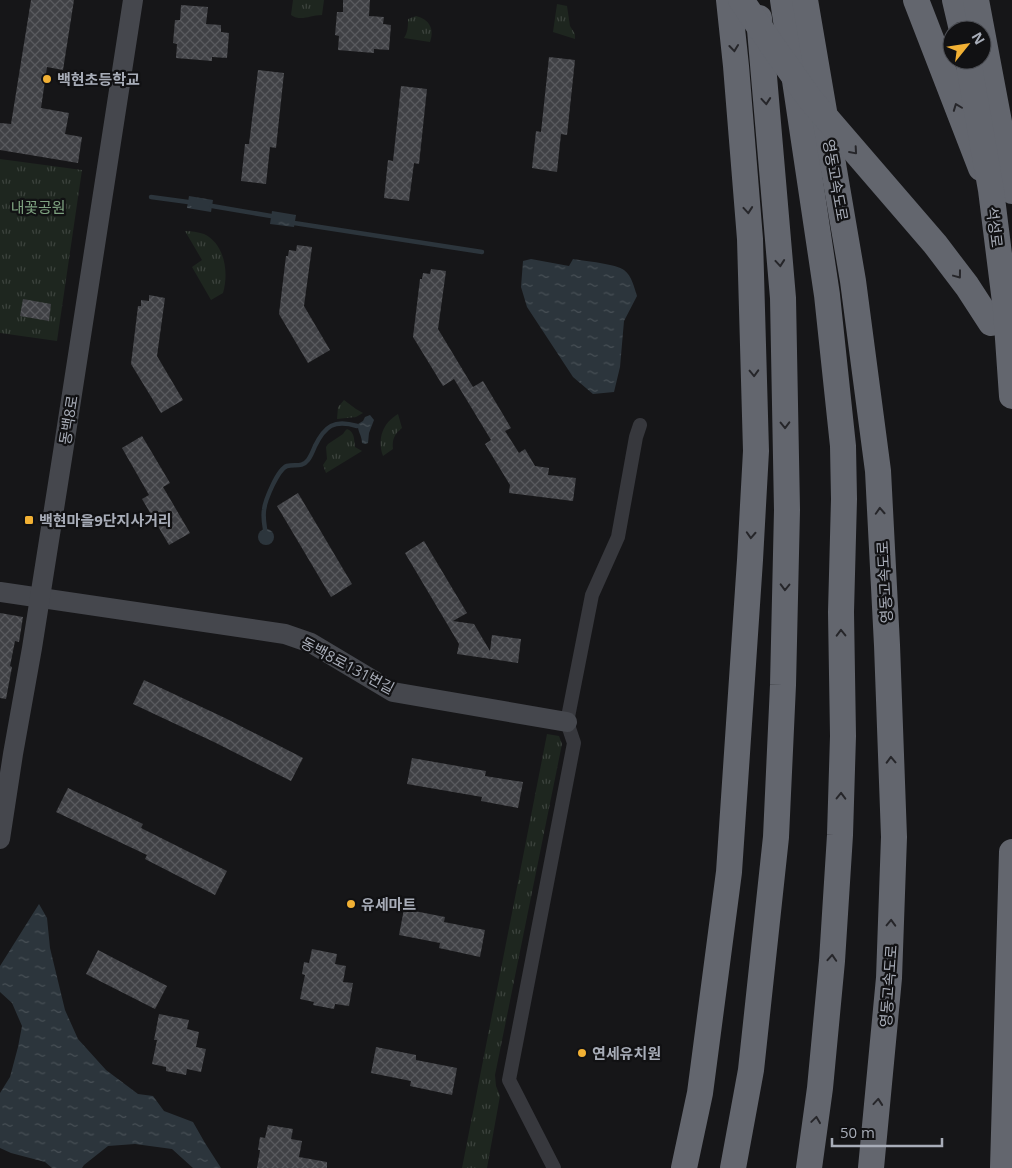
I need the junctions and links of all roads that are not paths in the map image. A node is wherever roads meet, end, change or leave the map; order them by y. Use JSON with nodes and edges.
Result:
{"nodes":[{"id":1,"x":133,"y":0,"type":"edge"},
{"id":2,"x":729,"y":0,"type":"edge"},
{"id":3,"x":741,"y":0,"type":"edge"},
{"id":4,"x":755,"y":0,"type":"edge"},
{"id":5,"x":783,"y":0,"type":"edge"},
{"id":6,"x":805,"y":0,"type":"edge"},
{"id":7,"x":916,"y":0,"type":"edge"},
{"id":8,"x":955,"y":0,"type":"edge"},
{"id":9,"x":976,"y":0,"type":"edge"},
{"id":10,"x":966,"y":20,"type":"edge"},
{"id":11,"x":974,"y":20,"type":"edge"},
{"id":12,"x":970,"y":70,"type":"edge"},
{"id":13,"x":982,"y":70,"type":"edge"},
{"id":14,"x":1012,"y":191,"type":"edge"},
{"id":15,"x":1012,"y":251,"type":"edge"},
{"id":16,"x":1012,"y":359,"type":"edge"},
{"id":17,"x":1012,"y":396,"type":"edge"},
{"id":18,"x":640,"y":425,"type":"dead end"},
{"id":19,"x":0,"y":592,"type":"edge"},
{"id":20,"x":39,"y":597,"type":"junction"},
{"id":21,"x":567,"y":722,"type":"junction"},
{"id":22,"x":0,"y":839,"type":"edge"},
{"id":23,"x":1012,"y":852,"type":"edge"},
{"id":24,"x":554,"y":1168,"type":"edge"},
{"id":25,"x":684,"y":1168,"type":"edge"},
{"id":26,"x":733,"y":1168,"type":"edge"},
{"id":27,"x":809,"y":1168,"type":"edge"},
{"id":28,"x":871,"y":1168,"type":"edge"},
{"id":29,"x":1003,"y":1168,"type":"edge"}],
"edges":[{"from":1,"to":20,"type":"street","name":"동백8로"},
{"from":2,"to":25,"type":"highway","one_way":true},
{"from":3,"to":16,"type":"highway","one_way":true,"bridge":true},
{"from":4,"to":26,"type":"highway","one_way":true},
{"from":27,"to":5,"type":"highway","name":"영동고속도로","one_way":true},
{"from":28,"to":6,"type":"highway","name":"영동고속도로","one_way":true},
{"from":15,"to":7,"type":"highway","one_way":true},
{"from":8,"to":10,"type":"highway"},
{"from":9,"to":11,"type":"highway"},
{"from":12,"to":17,"type":"highway","name":"석성로","bridge":true},
{"from":13,"to":14,"type":"highway"},
{"from":18,"to":21,"type":"street"},
{"from":19,"to":20,"type":"street","name":"동백8로131번길"},
{"from":20,"to":21,"type":"street","name":"동백8로131번길"},
{"from":20,"to":22,"type":"street","name":"동백8로"},
{"from":21,"to":24,"type":"street"},
{"from":23,"to":29,"type":"highway"}]}
